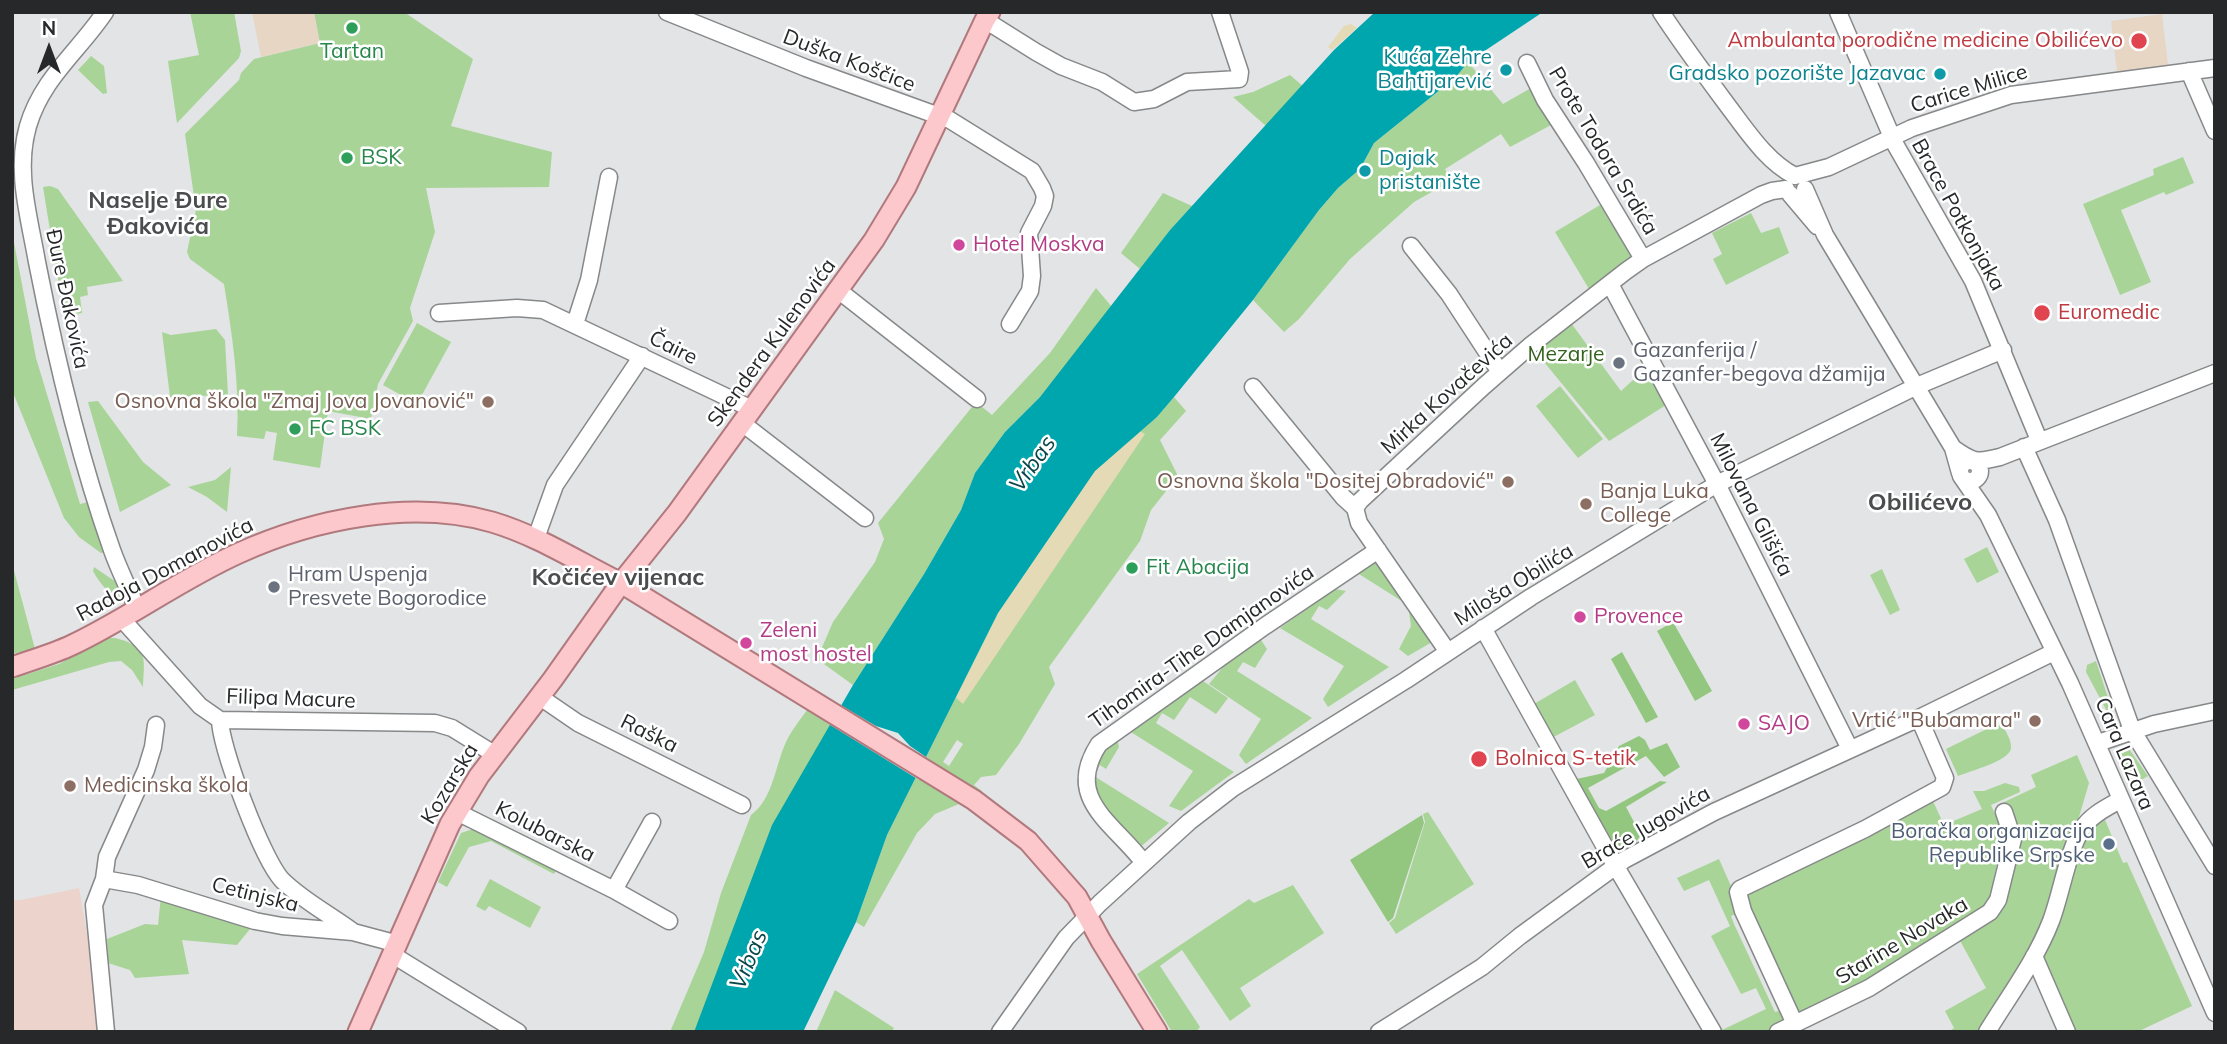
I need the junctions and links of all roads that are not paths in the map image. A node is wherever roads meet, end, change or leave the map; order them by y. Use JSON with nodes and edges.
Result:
{"nodes":[{"id":1,"x":105,"y":12,"type":"edge"},
{"id":2,"x":1661,"y":12,"type":"edge"},
{"id":3,"x":1838,"y":12,"type":"edge"},
{"id":4,"x":1222,"y":13,"type":"edge"},
{"id":5,"x":675,"y":14,"type":"edge"},
{"id":6,"x":987,"y":15,"type":"edge"},
{"id":7,"x":1527,"y":64,"type":"dead end"},
{"id":8,"x":2215,"y":68,"type":"edge"},
{"id":9,"x":2189,"y":71,"type":"junction"},
{"id":10,"x":939,"y":117,"type":"junction"},
{"id":11,"x":2215,"y":131,"type":"edge"},
{"id":12,"x":1892,"y":137,"type":"junction"},
{"id":13,"x":1769,"y":162,"type":"junction"},
{"id":14,"x":609,"y":177,"type":"dead end"},
{"id":15,"x":1794,"y":187,"type":"junction"},
{"id":16,"x":1761,"y":195,"type":"junction"},
{"id":17,"x":1411,"y":246,"type":"dead end"},
{"id":18,"x":1643,"y":259,"type":"junction"},
{"id":19,"x":1610,"y":284,"type":"junction"},
{"id":20,"x":838,"y":290,"type":"junction"},
{"id":21,"x":439,"y":313,"type":"dead end"},
{"id":22,"x":575,"y":324,"type":"junction"},
{"id":23,"x":1010,"y":324,"type":"dead end"},
{"id":24,"x":2003,"y":350,"type":"junction"},
{"id":25,"x":642,"y":356,"type":"junction"},
{"id":26,"x":1500,"y":372,"type":"junction"},
{"id":27,"x":2215,"y":373,"type":"edge"},
{"id":28,"x":1917,"y":386,"type":"junction"},
{"id":29,"x":1253,"y":387,"type":"dead end"},
{"id":30,"x":977,"y":399,"type":"dead end"},
{"id":31,"x":747,"y":416,"type":"junction"},
{"id":32,"x":2032,"y":443,"type":"junction"},
{"id":33,"x":1970,"y":472,"type":"junction"},
{"id":34,"x":1717,"y":484,"type":"junction"},
{"id":35,"x":1355,"y":508,"type":"junction"},
{"id":36,"x":864,"y":518,"type":"dead end"},
{"id":37,"x":536,"y":538,"type":"junction"},
{"id":38,"x":1378,"y":550,"type":"junction"},
{"id":39,"x":621,"y":583,"type":"junction"},
{"id":40,"x":129,"y":613,"type":"junction"},
{"id":41,"x":1483,"y":628,"type":"junction"},
{"id":42,"x":1448,"y":652,"type":"junction"},
{"id":43,"x":2054,"y":652,"type":"junction"},
{"id":44,"x":12,"y":667,"type":"edge"},
{"id":45,"x":540,"y":697,"type":"junction"},
{"id":46,"x":2215,"y":711,"type":"edge"},
{"id":47,"x":1919,"y":718,"type":"junction"},
{"id":48,"x":220,"y":720,"type":"junction"},
{"id":49,"x":156,"y":725,"type":"dead end"},
{"id":50,"x":2132,"y":730,"type":"junction"},
{"id":51,"x":2098,"y":743,"type":"junction"},
{"id":52,"x":1850,"y":749,"type":"junction"},
{"id":53,"x":494,"y":754,"type":"junction"},
{"id":54,"x":2120,"y":800,"type":"junction"},
{"id":55,"x":742,"y":805,"type":"dead end"},
{"id":56,"x":457,"y":812,"type":"junction"},
{"id":57,"x":2004,"y":813,"type":"dead end"},
{"id":58,"x":652,"y":822,"type":"dead end"},
{"id":59,"x":1144,"y":863,"type":"junction"},
{"id":60,"x":1615,"y":865,"type":"junction"},
{"id":61,"x":2215,"y":866,"type":"edge"},
{"id":62,"x":104,"y":879,"type":"junction"},
{"id":63,"x":614,"y":890,"type":"junction"},
{"id":64,"x":1087,"y":917,"type":"junction"},
{"id":65,"x":669,"y":921,"type":"dead end"},
{"id":66,"x":353,"y":932,"type":"junction"},
{"id":67,"x":395,"y":950,"type":"junction"},
{"id":68,"x":2034,"y":956,"type":"junction"},
{"id":69,"x":2215,"y":1013,"type":"edge"},
{"id":70,"x":1795,"y":1024,"type":"junction"},
{"id":71,"x":106,"y":1032,"type":"edge"},
{"id":72,"x":358,"y":1032,"type":"edge"},
{"id":73,"x":518,"y":1032,"type":"edge"},
{"id":74,"x":1000,"y":1032,"type":"edge"},
{"id":75,"x":1157,"y":1032,"type":"edge"},
{"id":76,"x":1379,"y":1032,"type":"edge"},
{"id":77,"x":1713,"y":1032,"type":"edge"},
{"id":78,"x":1778,"y":1032,"type":"edge"},
{"id":79,"x":1987,"y":1032,"type":"edge"},
{"id":80,"x":2067,"y":1032,"type":"edge"}],
"edges":[{"from":1,"to":40,"type":"street","name":"Đure Đakovića"},
{"from":2,"to":13,"type":"street","name":"Cara Lazara"},
{"from":3,"to":12,"type":"street","name":"Brace Potkonjaka"},
{"from":4,"to":6,"type":"street"},
{"from":5,"to":10,"type":"street","name":"Duška Koščice"},
{"from":6,"to":10,"type":"main road","name":"Skendera Kulenovića"},
{"from":7,"to":18,"type":"street","name":"Prote Todora Srdića"},
{"from":8,"to":9,"type":"street","name":"Carice Milice"},
{"from":9,"to":11,"type":"street"},
{"from":9,"to":12,"type":"street","name":"Carice Milice"},
{"from":10,"to":20,"type":"main road","name":"Skendera Kulenovića"},
{"from":10,"to":23,"type":"street"},
{"from":12,"to":15,"type":"street","name":"Carice Milice"},
{"from":12,"to":24,"type":"street","name":"Brace Potkonjaka"},
{"from":13,"to":15,"type":"street","name":"Cara Lazara"},
{"from":13,"to":16,"type":"street"},
{"from":14,"to":22,"type":"street"},
{"from":15,"to":16,"type":"street","name":"Mirka Kovačevića"},
{"from":15,"to":28,"type":"street","name":"Cara Lazara"},
{"from":16,"to":18,"type":"street","name":"Mirka Kovačevića"},
{"from":17,"to":26,"type":"street"},
{"from":18,"to":19,"type":"street","name":"Mirka Kovačevića"},
{"from":19,"to":26,"type":"street","name":"Mirka Kovačevića"},
{"from":19,"to":34,"type":"street","name":"Milovana Glišića"},
{"from":20,"to":30,"type":"street"},
{"from":20,"to":31,"type":"main road","name":"Skendera Kulenovića"},
{"from":21,"to":22,"type":"street","name":"Čaire"},
{"from":22,"to":25,"type":"street","name":"Čaire"},
{"from":24,"to":28,"type":"street","name":"Miloša Obilića"},
{"from":24,"to":32,"type":"street","name":"Brace Potkonjaka"},
{"from":25,"to":31,"type":"street","name":"Čaire"},
{"from":25,"to":37,"type":"street"},
{"from":26,"to":35,"type":"street","name":"Mirka Kovačevića"},
{"from":27,"to":32,"type":"street"},
{"from":28,"to":33,"type":"street","name":"Cara Lazara"},
{"from":28,"to":34,"type":"street","name":"Miloša Obilića"},
{"from":29,"to":35,"type":"street"},
{"from":31,"to":36,"type":"street","name":"Čaire"},
{"from":31,"to":39,"type":"main road","name":"Skendera Kulenovića"},
{"from":32,"to":33,"type":"street"},
{"from":32,"to":50,"type":"street","name":"Brace Potkonjaka"},
{"from":33,"to":43,"type":"street","name":"Cara Lazara"},
{"from":34,"to":41,"type":"street","name":"Miloša Obilića"},
{"from":34,"to":52,"type":"street","name":"Milovana Glišića"},
{"from":35,"to":38,"type":"street"},
{"from":37,"to":39,"type":"main road","name":"Radoja Domanovića"},
{"from":37,"to":40,"type":"main road","name":"Radoja Domanovića"},
{"from":38,"to":42,"type":"street"},
{"from":38,"to":59,"type":"street","name":"Tihomira-Tihe Damjanovića"},
{"from":39,"to":45,"type":"main road","name":"Kozarska"},
{"from":39,"to":64,"type":"main road","name":"Radoja Domanovića"},
{"from":40,"to":44,"type":"main road","name":"Radoja Domanovića"},
{"from":40,"to":48,"type":"street","name":"Filipa Macure"},
{"from":41,"to":42,"type":"street","name":"Miloša Obilića"},
{"from":41,"to":60,"type":"street"},
{"from":42,"to":59,"type":"street","name":"Miloša Obilića"},
{"from":43,"to":47,"type":"street","name":"Braće Jugovića"},
{"from":43,"to":51,"type":"street","name":"Cara Lazara"},
{"from":45,"to":53,"type":"main road","name":"Kozarska"},
{"from":45,"to":55,"type":"street","name":"Raška"},
{"from":46,"to":50,"type":"street"},
{"from":47,"to":52,"type":"street","name":"Braće Jugovića"},
{"from":47,"to":70,"type":"street"},
{"from":48,"to":53,"type":"street","name":"Filipa Macure"},
{"from":48,"to":66,"type":"street"},
{"from":49,"to":62,"type":"street"},
{"from":50,"to":51,"type":"street"},
{"from":50,"to":61,"type":"street","name":"Brace Potkonjaka"},
{"from":51,"to":54,"type":"street","name":"Cara Lazara"},
{"from":52,"to":60,"type":"street","name":"Braće Jugovića"},
{"from":53,"to":56,"type":"main road","name":"Kozarska"},
{"from":54,"to":68,"type":"street"},
{"from":54,"to":69,"type":"street","name":"Cara Lazara"},
{"from":56,"to":63,"type":"street","name":"Kolubarska"},
{"from":56,"to":67,"type":"main road","name":"Kozarska"},
{"from":57,"to":70,"type":"street","name":"Starine Novaka"},
{"from":58,"to":63,"type":"street"},
{"from":59,"to":64,"type":"street","name":"Miloša Obilića"},
{"from":60,"to":76,"type":"street","name":"Braće Jugovića"},
{"from":60,"to":77,"type":"street"},
{"from":62,"to":66,"type":"street","name":"Cetinjska"},
{"from":62,"to":71,"type":"street"},
{"from":63,"to":65,"type":"street","name":"Kolubarska"},
{"from":64,"to":74,"type":"street","name":"Miloša Obilića"},
{"from":64,"to":75,"type":"main road","name":"Radoja Domanovića"},
{"from":66,"to":67,"type":"street","name":"Cetinjska"},
{"from":67,"to":72,"type":"main road","name":"Kozarska"},
{"from":67,"to":73,"type":"street","name":"Cetinjska"},
{"from":68,"to":79,"type":"street"},
{"from":68,"to":80,"type":"street"},
{"from":70,"to":78,"type":"street","name":"Starine Novaka"}]}
